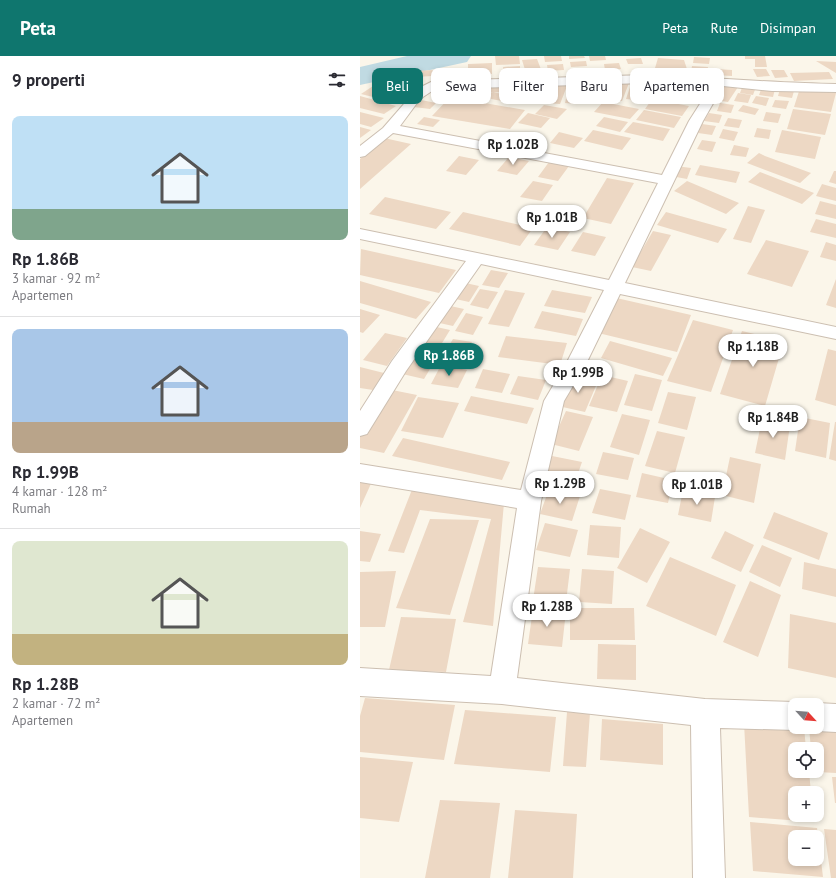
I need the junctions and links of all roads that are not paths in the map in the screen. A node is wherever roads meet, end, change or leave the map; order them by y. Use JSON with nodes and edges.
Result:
{"nodes":[{"id":1,"x":630,"y":80,"type":"edge"},
{"id":2,"x":724,"y":83,"type":"edge"},
{"id":3,"x":836,"y":88,"type":"edge"},
{"id":4,"x":706,"y":104,"type":"edge"},
{"id":5,"x":391,"y":128,"type":"junction"},
{"id":6,"x":360,"y":154,"type":"edge"},
{"id":7,"x":667,"y":180,"type":"junction"},
{"id":8,"x":360,"y":234,"type":"edge"},
{"id":9,"x":477,"y":258,"type":"junction"},
{"id":10,"x":614,"y":286,"type":"junction"},
{"id":11,"x":836,"y":333,"type":"edge"},
{"id":12,"x":360,"y":428,"type":"edge"},
{"id":13,"x":360,"y":473,"type":"edge"},
{"id":14,"x":530,"y":501,"type":"junction"},
{"id":15,"x":360,"y":682,"type":"edge"},
{"id":16,"x":502,"y":690,"type":"junction"},
{"id":17,"x":705,"y":713,"type":"junction"},
{"id":18,"x":788,"y":716,"type":"edge"},
{"id":19,"x":824,"y":717,"type":"edge"},
{"id":20,"x":836,"y":718,"type":"edge"},
{"id":21,"x":709,"y":878,"type":"edge"}],
"edges":[{"from":1,"to":5,"type":"street"},
{"from":2,"to":3,"type":"street"},
{"from":4,"to":7,"type":"street"},
{"from":5,"to":6,"type":"street"},
{"from":5,"to":7,"type":"street"},
{"from":7,"to":10,"type":"street"},
{"from":8,"to":9,"type":"street"},
{"from":9,"to":10,"type":"street"},
{"from":9,"to":12,"type":"street"},
{"from":10,"to":11,"type":"street"},
{"from":10,"to":14,"type":"street"},
{"from":13,"to":14,"type":"street"},
{"from":14,"to":16,"type":"street"},
{"from":15,"to":16,"type":"street"},
{"from":16,"to":17,"type":"street"},
{"from":17,"to":18,"type":"street"},
{"from":17,"to":21,"type":"street"},
{"from":19,"to":20,"type":"street"}]}
